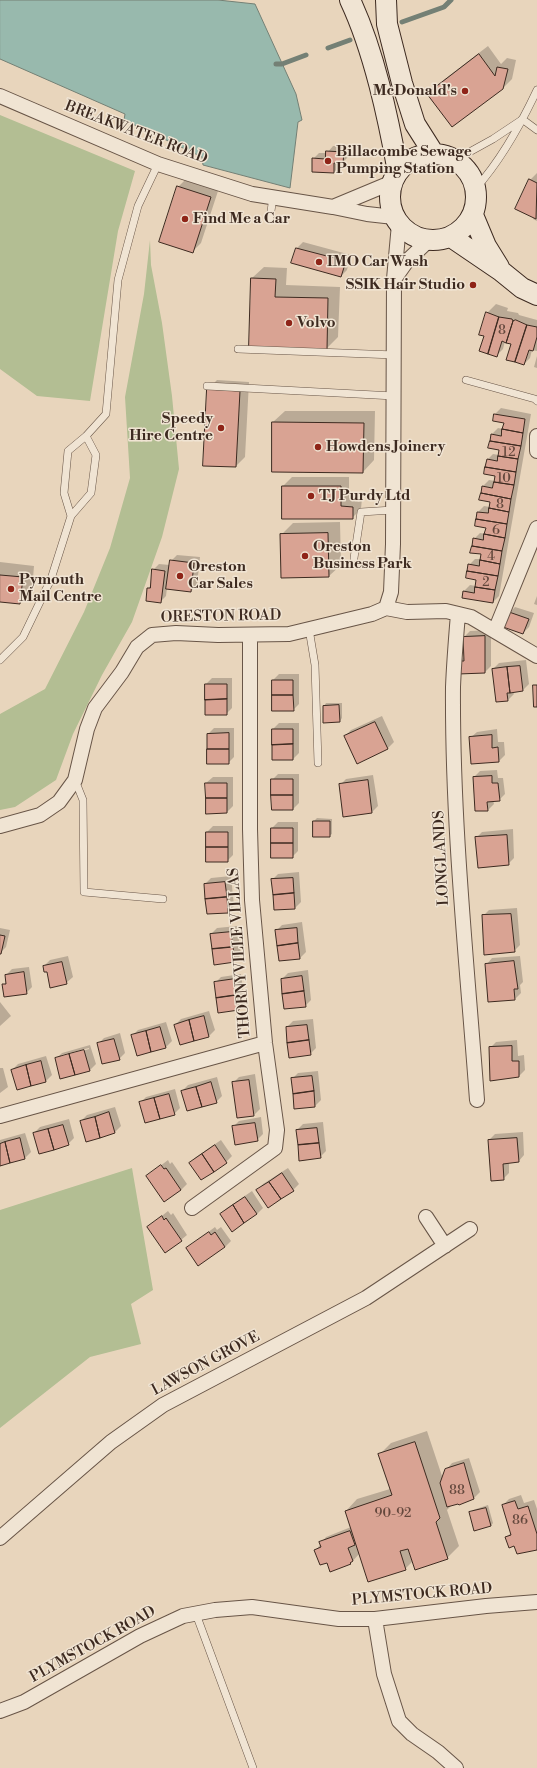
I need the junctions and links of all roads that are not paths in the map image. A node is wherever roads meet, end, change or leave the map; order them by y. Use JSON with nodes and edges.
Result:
{"nodes":[{"id":1,"x":350,"y":0,"type":"edge"},
{"id":2,"x":386,"y":0,"type":"edge"},
{"id":3,"x":537,"y":90,"type":"edge"},
{"id":4,"x":0,"y":96,"type":"edge"},
{"id":5,"x":522,"y":119,"type":"junction"},
{"id":6,"x":537,"y":130,"type":"edge"},
{"id":7,"x":434,"y":154,"type":"junction"},
{"id":8,"x":455,"y":160,"type":"junction"},
{"id":9,"x":158,"y":164,"type":"junction"},
{"id":10,"x":395,"y":177,"type":"junction"},
{"id":11,"x":476,"y":188,"type":"junction"},
{"id":12,"x":273,"y":197,"type":"junction"},
{"id":13,"x":333,"y":207,"type":"junction"},
{"id":14,"x":473,"y":215,"type":"junction"},
{"id":15,"x":270,"y":218,"type":"dead end"},
{"id":16,"x":397,"y":220,"type":"junction"},
{"id":17,"x":451,"y":237,"type":"junction"},
{"id":18,"x":430,"y":240,"type":"junction"},
{"id":19,"x":501,"y":271,"type":"junction"},
{"id":20,"x":394,"y":279,"type":"junction"},
{"id":21,"x":537,"y":295,"type":"edge"},
{"id":22,"x":238,"y":349,"type":"dead end"},
{"id":23,"x":395,"y":355,"type":"junction"},
{"id":24,"x":466,"y":380,"type":"dead end"},
{"id":25,"x":207,"y":386,"type":"dead end"},
{"id":26,"x":394,"y":396,"type":"junction"},
{"id":27,"x":537,"y":401,"type":"edge"},
{"id":28,"x":86,"y":436,"type":"junction"},
{"id":29,"x":537,"y":436,"type":"edge"},
{"id":30,"x":537,"y":450,"type":"edge"},
{"id":31,"x":393,"y":510,"type":"junction"},
{"id":32,"x":71,"y":516,"type":"junction"},
{"id":33,"x":537,"y":528,"type":"edge"},
{"id":34,"x":354,"y":558,"type":"dead end"},
{"id":35,"x":386,"y":608,"type":"junction"},
{"id":36,"x":452,"y":613,"type":"junction"},
{"id":37,"x":309,"y":629,"type":"junction"},
{"id":38,"x":495,"y":631,"type":"junction"},
{"id":39,"x":250,"y":635,"type":"junction"},
{"id":40,"x":537,"y":656,"type":"edge"},
{"id":41,"x":0,"y":660,"type":"edge"},
{"id":42,"x":318,"y":762,"type":"dead end"},
{"id":43,"x":75,"y":780,"type":"junction"},
{"id":44,"x":0,"y":826,"type":"edge"},
{"id":45,"x":163,"y":899,"type":"dead end"},
{"id":46,"x":265,"y":1043,"type":"junction"},
{"id":47,"x":477,"y":1100,"type":"dead end"},
{"id":48,"x":0,"y":1116,"type":"edge"},
{"id":49,"x":192,"y":1208,"type":"dead end"},
{"id":50,"x":426,"y":1217,"type":"dead end"},
{"id":51,"x":470,"y":1229,"type":"dead end"},
{"id":52,"x":445,"y":1246,"type":"junction"},
{"id":53,"x":0,"y":1538,"type":"edge"},
{"id":54,"x":537,"y":1602,"type":"edge"},
{"id":55,"x":196,"y":1614,"type":"junction"},
{"id":56,"x":375,"y":1619,"type":"junction"},
{"id":57,"x":0,"y":1711,"type":"edge"},
{"id":58,"x":253,"y":1768,"type":"edge"},
{"id":59,"x":456,"y":1768,"type":"edge"}],
"edges":[{"from":1,"to":10,"type":"street"},
{"from":2,"to":7,"type":"street"},
{"from":3,"to":5,"type":"lane"},
{"from":4,"to":9,"type":"street","name":"BREAKWATER ROAD"},
{"from":5,"to":6,"type":"lane"},
{"from":5,"to":8,"type":"lane"},
{"from":5,"to":11,"type":"lane"},
{"from":7,"to":8,"type":"street"},
{"from":7,"to":10,"type":"street"},
{"from":8,"to":11,"type":"street"},
{"from":9,"to":12,"type":"street","name":"BREAKWATER ROAD"},
{"from":9,"to":28,"type":"lane"},
{"from":10,"to":13,"type":"street"},
{"from":10,"to":16,"type":"street"},
{"from":11,"to":14,"type":"street"},
{"from":12,"to":13,"type":"street","name":"BREAKWATER ROAD"},
{"from":12,"to":15,"type":"lane"},
{"from":13,"to":16,"type":"street","name":"BREAKWATER ROAD"},
{"from":14,"to":17,"type":"street"},
{"from":14,"to":19,"type":"street"},
{"from":16,"to":18,"type":"street"},
{"from":16,"to":20,"type":"street"},
{"from":17,"to":18,"type":"street"},
{"from":17,"to":19,"type":"street"},
{"from":18,"to":20,"type":"street"},
{"from":19,"to":21,"type":"street"},
{"from":20,"to":23,"type":"street"},
{"from":22,"to":23,"type":"lane"},
{"from":23,"to":26,"type":"street"},
{"from":24,"to":27,"type":"lane"},
{"from":25,"to":26,"type":"lane"},
{"from":26,"to":31,"type":"street"},
{"from":28,"to":32,"type":"lane"},
{"from":28,"to":32,"type":"lane"},
{"from":29,"to":30,"type":"street"},
{"from":31,"to":34,"type":"lane"},
{"from":31,"to":35,"type":"street"},
{"from":32,"to":41,"type":"lane"},
{"from":33,"to":38,"type":"street"},
{"from":35,"to":36,"type":"street"},
{"from":35,"to":37,"type":"street","name":"ORESTON ROAD"},
{"from":36,"to":38,"type":"street"},
{"from":36,"to":47,"type":"street","name":"LONGLANDS"},
{"from":37,"to":39,"type":"street","name":"ORESTON ROAD"},
{"from":37,"to":42,"type":"lane"},
{"from":38,"to":40,"type":"street"},
{"from":39,"to":43,"type":"street","name":"ORESTON ROAD"},
{"from":39,"to":46,"type":"street","name":"THORNYVILLE VILLAS"},
{"from":43,"to":44,"type":"street","name":"ORESTON ROAD"},
{"from":43,"to":45,"type":"lane"},
{"from":46,"to":48,"type":"street","name":"THORNYVILLE VILLAS"},
{"from":46,"to":49,"type":"street"},
{"from":50,"to":52,"type":"street"},
{"from":51,"to":52,"type":"street","name":"LAWSON GROVE"},
{"from":52,"to":53,"type":"street","name":"LAWSON GROVE"},
{"from":54,"to":56,"type":"street","name":"PLYMSTOCK ROAD"},
{"from":55,"to":56,"type":"street","name":"PLYMSTOCK ROAD"},
{"from":55,"to":57,"type":"street","name":"PLYMSTOCK ROAD"},
{"from":55,"to":58,"type":"lane"},
{"from":56,"to":59,"type":"street"}]}
